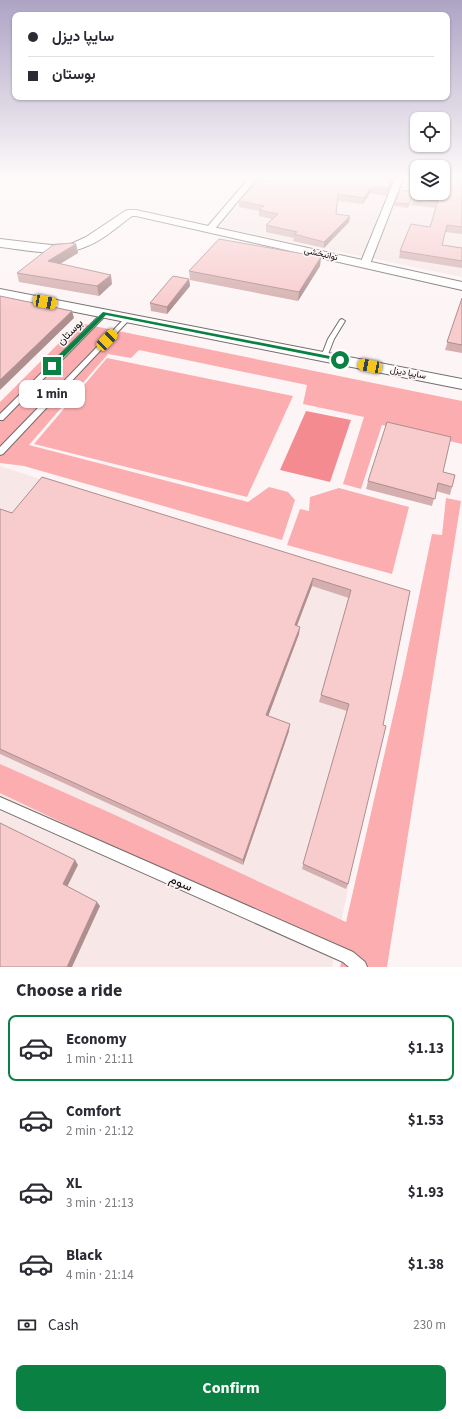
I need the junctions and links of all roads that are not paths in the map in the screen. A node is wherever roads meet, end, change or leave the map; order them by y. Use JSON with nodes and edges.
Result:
{"nodes":[{"id":1,"x":117,"y":221,"type":"edge"},
{"id":2,"x":175,"y":221,"type":"edge"},
{"id":3,"x":217,"y":221,"type":"edge"},
{"id":4,"x":382,"y":221,"type":"edge"},
{"id":5,"x":210,"y":229,"type":"junction"},
{"id":6,"x":0,"y":243,"type":"edge"},
{"id":7,"x":365,"y":264,"type":"junction"},
{"id":8,"x":462,"y":286,"type":"edge"},
{"id":9,"x":0,"y":293,"type":"edge"},
{"id":10,"x":105,"y":313,"type":"junction"},
{"id":11,"x":128,"y":318,"type":"junction"},
{"id":12,"x":342,"y":320,"type":"dead end"},
{"id":13,"x":324,"y":357,"type":"junction"},
{"id":14,"x":462,"y":384,"type":"edge"},
{"id":15,"x":0,"y":418,"type":"edge"},
{"id":16,"x":0,"y":452,"type":"edge"},
{"id":17,"x":0,"y":803,"type":"edge"},
{"id":18,"x":360,"y":967,"type":"edge"}],
"edges":[{"from":1,"to":6,"type":"street","name":"توانبخشی"},
{"from":2,"to":5,"type":"street","name":"توانبخشی"},
{"from":3,"to":5,"type":"street"},
{"from":4,"to":7,"type":"street"},
{"from":5,"to":7,"type":"street","name":"توانبخشی"},
{"from":7,"to":8,"type":"street","name":"توانبخشی"},
{"from":9,"to":10,"type":"street","name":"سایپا دیزل"},
{"from":10,"to":11,"type":"street","name":"سایپا دیزل"},
{"from":10,"to":15,"type":"lane","name":"بوستان"},
{"from":11,"to":13,"type":"street","name":"سایپا دیزل"},
{"from":11,"to":16,"type":"lane"},
{"from":12,"to":13,"type":"lane"},
{"from":13,"to":14,"type":"street","name":"سایپا دیزل"},
{"from":17,"to":18,"type":"lane","name":"سوم"}]}
